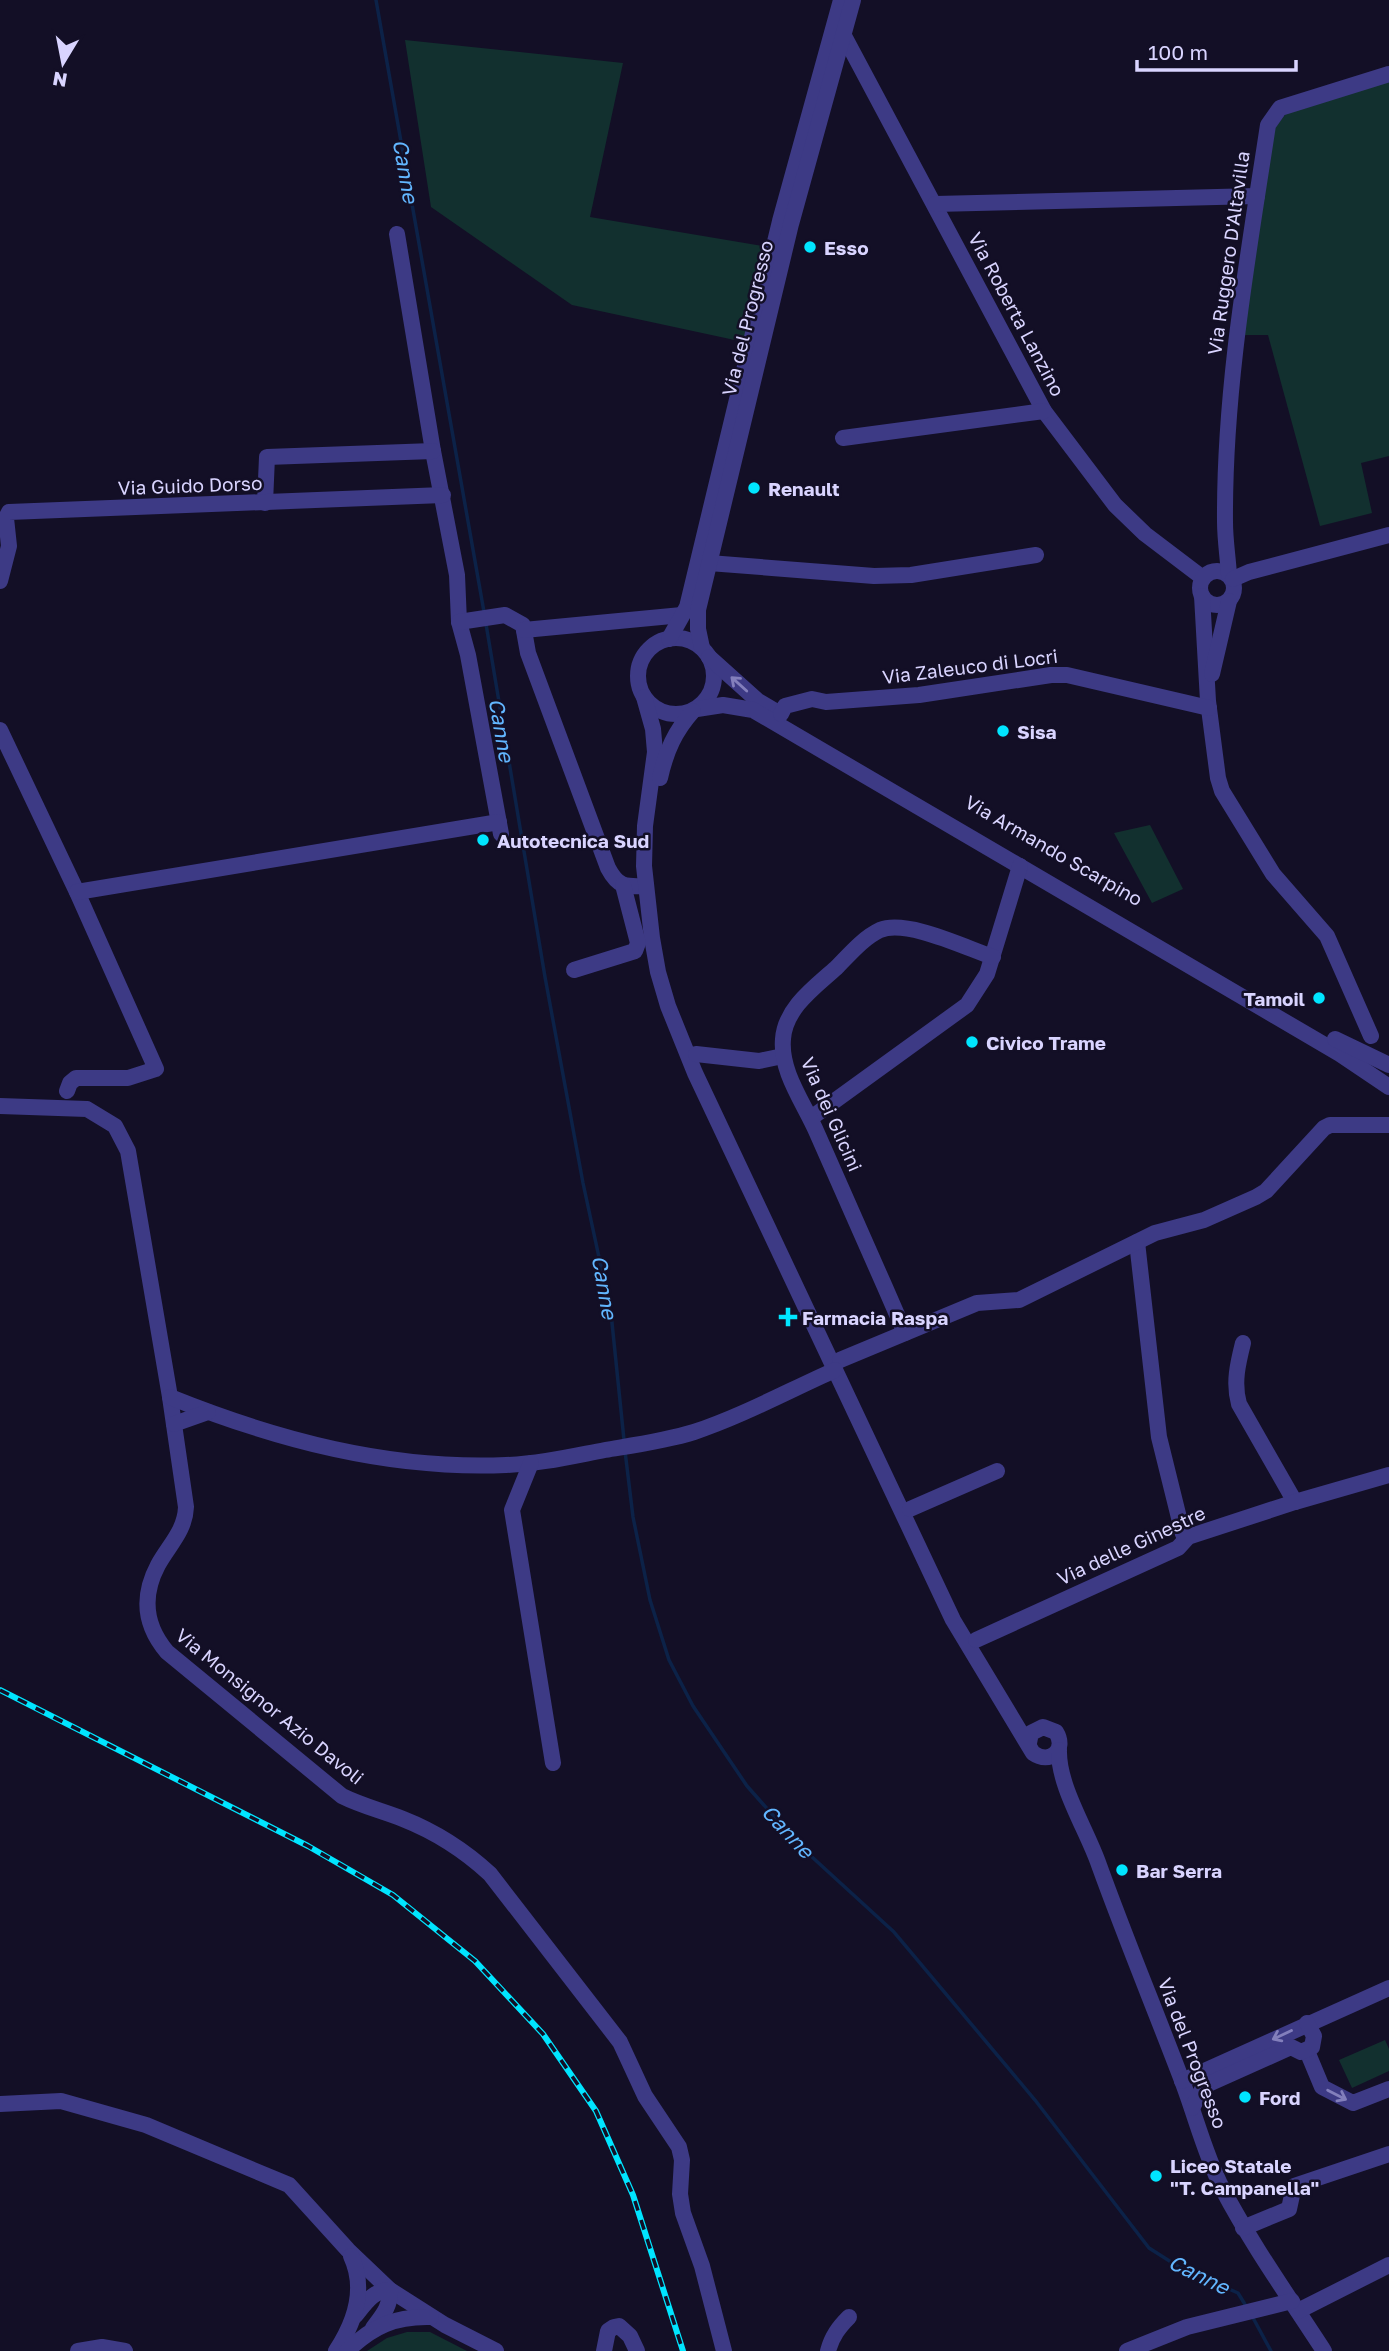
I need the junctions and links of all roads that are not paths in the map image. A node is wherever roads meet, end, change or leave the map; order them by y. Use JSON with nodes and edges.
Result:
{"nodes":[{"id":1,"x":841,"y":0,"type":"edge"},
{"id":2,"x":853,"y":0,"type":"edge"},
{"id":3,"x":843,"y":34,"type":"junction"},
{"id":4,"x":1389,"y":74,"type":"edge"},
{"id":5,"x":1257,"y":196,"type":"junction"},
{"id":6,"x":935,"y":204,"type":"junction"},
{"id":7,"x":397,"y":234,"type":"dead end"},
{"id":8,"x":1044,"y":411,"type":"junction"},
{"id":9,"x":843,"y":438,"type":"dead end"},
{"id":10,"x":433,"y":451,"type":"junction"},
{"id":11,"x":443,"y":495,"type":"junction"},
{"id":12,"x":265,"y":503,"type":"junction"},
{"id":13,"x":1225,"y":523,"type":"junction"},
{"id":14,"x":1389,"y":535,"type":"edge"},
{"id":15,"x":1036,"y":555,"type":"dead end"},
{"id":16,"x":709,"y":563,"type":"junction"},
{"id":17,"x":1204,"y":576,"type":"junction"},
{"id":18,"x":1231,"y":577,"type":"junction"},
{"id":19,"x":0,"y":581,"type":"edge"},
{"id":20,"x":1202,"y":596,"type":"junction"},
{"id":21,"x":1229,"y":601,"type":"junction"},
{"id":22,"x":682,"y":615,"type":"junction"},
{"id":23,"x":465,"y":621,"type":"junction"},
{"id":24,"x":524,"y":630,"type":"junction"},
{"id":25,"x":668,"y":639,"type":"junction"},
{"id":26,"x":706,"y":652,"type":"junction"},
{"id":27,"x":644,"y":697,"type":"junction"},
{"id":28,"x":1209,"y":704,"type":"junction"},
{"id":29,"x":695,"y":710,"type":"junction"},
{"id":30,"x":781,"y":714,"type":"junction"},
{"id":31,"x":0,"y":730,"type":"edge"},
{"id":32,"x":1020,"y":866,"type":"junction"},
{"id":33,"x":623,"y":885,"type":"junction"},
{"id":34,"x":646,"y":886,"type":"junction"},
{"id":35,"x":77,"y":892,"type":"junction"},
{"id":36,"x":993,"y":957,"type":"junction"},
{"id":37,"x":573,"y":970,"type":"dead end"},
{"id":38,"x":696,"y":1054,"type":"junction"},
{"id":39,"x":783,"y":1056,"type":"junction"},
{"id":40,"x":1378,"y":1060,"type":"edge"},
{"id":41,"x":1382,"y":1082,"type":"edge"},
{"id":42,"x":67,"y":1091,"type":"junction"},
{"id":43,"x":0,"y":1106,"type":"edge"},
{"id":44,"x":52,"y":1108,"type":"junction"},
{"id":45,"x":88,"y":1109,"type":"junction"},
{"id":46,"x":811,"y":1118,"type":"junction"},
{"id":47,"x":1389,"y":1125,"type":"edge"},
{"id":48,"x":1137,"y":1242,"type":"junction"},
{"id":49,"x":905,"y":1333,"type":"junction"},
{"id":50,"x":1243,"y":1343,"type":"dead end"},
{"id":51,"x":837,"y":1365,"type":"junction"},
{"id":52,"x":170,"y":1397,"type":"junction"},
{"id":53,"x":208,"y":1412,"type":"junction"},
{"id":54,"x":174,"y":1424,"type":"junction"},
{"id":55,"x":531,"y":1463,"type":"junction"},
{"id":56,"x":997,"y":1471,"type":"dead end"},
{"id":57,"x":1389,"y":1475,"type":"edge"},
{"id":58,"x":1295,"y":1502,"type":"junction"},
{"id":59,"x":910,"y":1509,"type":"junction"},
{"id":60,"x":1188,"y":1537,"type":"junction"},
{"id":61,"x":976,"y":1640,"type":"junction"},
{"id":62,"x":1040,"y":1727,"type":"junction"},
{"id":63,"x":1032,"y":1749,"type":"junction"},
{"id":64,"x":1059,"y":1750,"type":"junction"},
{"id":65,"x":553,"y":1763,"type":"dead end"},
{"id":66,"x":1069,"y":1793,"type":"junction"},
{"id":67,"x":1389,"y":1988,"type":"edge"},
{"id":68,"x":1307,"y":2023,"type":"junction"},
{"id":69,"x":1307,"y":2051,"type":"junction"},
{"id":70,"x":1182,"y":2081,"type":"junction"},
{"id":71,"x":1389,"y":2089,"type":"edge"},
{"id":72,"x":0,"y":2104,"type":"edge"},
{"id":73,"x":1192,"y":2108,"type":"junction"},
{"id":74,"x":1389,"y":2154,"type":"edge"},
{"id":75,"x":1243,"y":2228,"type":"junction"},
{"id":76,"x":348,"y":2250,"type":"junction"},
{"id":77,"x":1389,"y":2264,"type":"edge"},
{"id":78,"x":390,"y":2290,"type":"junction"},
{"id":79,"x":1295,"y":2306,"type":"junction"},
{"id":80,"x":431,"y":2317,"type":"junction"},
{"id":81,"x":849,"y":2317,"type":"dead end"},
{"id":82,"x":353,"y":2318,"type":"junction"},
{"id":83,"x":371,"y":2330,"type":"junction"},
{"id":84,"x":78,"y":2351,"type":"edge"},
{"id":85,"x":125,"y":2351,"type":"edge"},
{"id":86,"x":336,"y":2351,"type":"edge"},
{"id":87,"x":347,"y":2351,"type":"edge"},
{"id":88,"x":496,"y":2351,"type":"edge"},
{"id":89,"x":604,"y":2351,"type":"edge"},
{"id":90,"x":637,"y":2351,"type":"edge"},
{"id":91,"x":724,"y":2351,"type":"edge"},
{"id":92,"x":828,"y":2351,"type":"edge"},
{"id":93,"x":1127,"y":2351,"type":"edge"},
{"id":94,"x":1324,"y":2351,"type":"edge"}],
"edges":[{"from":1,"to":22,"type":"street","name":"Via del Progresso"},
{"from":2,"to":3,"type":"street","name":"Via del Progresso"},
{"from":3,"to":6,"type":"street","name":"Via Roberta Lanzino"},
{"from":3,"to":16,"type":"street","name":"Via del Progresso"},
{"from":4,"to":5,"type":"street","name":"Via Ruggero D'Altavilla"},
{"from":5,"to":6,"type":"street"},
{"from":5,"to":13,"type":"street","name":"Via Ruggero D'Altavilla"},
{"from":6,"to":8,"type":"street","name":"Via Roberta Lanzino"},
{"from":7,"to":10,"type":"street"},
{"from":8,"to":9,"type":"street"},
{"from":8,"to":17,"type":"street","name":"Via Roberta Lanzino"},
{"from":10,"to":11,"type":"street"},
{"from":10,"to":12,"type":"street"},
{"from":11,"to":12,"type":"street","name":"Via Guido Dorso"},
{"from":11,"to":23,"type":"street"},
{"from":12,"to":19,"type":"street","name":"Via Guido Dorso"},
{"from":13,"to":17,"type":"street","name":"Via Ruggero D'Altavilla"},
{"from":13,"to":18,"type":"street","name":"Via Ruggero D'Altavilla"},
{"from":14,"to":18,"type":"street"},
{"from":15,"to":16,"type":"street"},
{"from":16,"to":26,"type":"street","name":"Via del Progresso"},
{"from":17,"to":18,"type":"street"},
{"from":17,"to":20,"type":"street"},
{"from":18,"to":21,"type":"street"},
{"from":20,"to":21,"type":"street"},
{"from":20,"to":28,"type":"street"},
{"from":21,"to":28,"type":"street"},
{"from":22,"to":24,"type":"street"},
{"from":22,"to":25,"type":"street","name":"Via del Progresso"},
{"from":23,"to":24,"type":"street"},
{"from":23,"to":35,"type":"street"},
{"from":24,"to":33,"type":"street"},
{"from":25,"to":26,"type":"street"},
{"from":25,"to":27,"type":"street"},
{"from":26,"to":29,"type":"street"},
{"from":30,"to":26,"type":"street","name":"Via Armando Scarpino","one_way":true},
{"from":27,"to":29,"type":"street"},
{"from":27,"to":34,"type":"street"},
{"from":28,"to":30,"type":"street","name":"Via Zaleuco di Locri"},
{"from":28,"to":40,"type":"street"},
{"from":29,"to":32,"type":"street","name":"Via Armando Scarpino"},
{"from":29,"to":38,"type":"street"},
{"from":30,"to":40,"type":"street","name":"Via Armando Scarpino"},
{"from":31,"to":35,"type":"street"},
{"from":32,"to":36,"type":"street"},
{"from":32,"to":41,"type":"street","name":"Via Armando Scarpino"},
{"from":33,"to":34,"type":"street"},
{"from":33,"to":37,"type":"street"},
{"from":34,"to":51,"type":"street"},
{"from":35,"to":42,"type":"street"},
{"from":36,"to":39,"type":"street","name":"Via dei Glicini"},
{"from":36,"to":46,"type":"street"},
{"from":38,"to":39,"type":"street"},
{"from":38,"to":51,"type":"street"},
{"from":39,"to":46,"type":"street","name":"Via dei Glicini"},
{"from":40,"to":41,"type":"street"},
{"from":42,"to":44,"type":"street"},
{"from":42,"to":45,"type":"street","name":"Via Monsignor Azio Davoli"},
{"from":43,"to":44,"type":"street"},
{"from":44,"to":45,"type":"street"},
{"from":45,"to":52,"type":"street","name":"Via Monsignor Azio Davoli"},
{"from":46,"to":49,"type":"street","name":"Via dei Glicini"},
{"from":47,"to":48,"type":"street"},
{"from":48,"to":49,"type":"street"},
{"from":48,"to":60,"type":"street"},
{"from":49,"to":51,"type":"street"},
{"from":50,"to":58,"type":"street"},
{"from":51,"to":55,"type":"street"},
{"from":51,"to":59,"type":"street"},
{"from":51,"to":63,"type":"street"},
{"from":52,"to":53,"type":"street"},
{"from":52,"to":54,"type":"street","name":"Via Monsignor Azio Davoli"},
{"from":53,"to":54,"type":"street"},
{"from":53,"to":55,"type":"street"},
{"from":54,"to":91,"type":"street","name":"Via Monsignor Azio Davoli"},
{"from":55,"to":65,"type":"street"},
{"from":56,"to":59,"type":"street"},
{"from":57,"to":58,"type":"street","name":"Via delle Ginestre"},
{"from":58,"to":60,"type":"street","name":"Via delle Ginestre"},
{"from":59,"to":61,"type":"street"},
{"from":60,"to":61,"type":"street","name":"Via delle Ginestre"},
{"from":61,"to":62,"type":"street"},
{"from":62,"to":63,"type":"street"},
{"from":62,"to":64,"type":"street"},
{"from":63,"to":64,"type":"street"},
{"from":63,"to":66,"type":"street"},
{"from":64,"to":66,"type":"street"},
{"from":66,"to":70,"type":"street","name":"Via del Progresso"},
{"from":67,"to":68,"type":"street"},
{"from":68,"to":69,"type":"street"},
{"from":68,"to":70,"type":"street","one_way":true},
{"from":69,"to":71,"type":"street","one_way":true},
{"from":69,"to":73,"type":"street"},
{"from":70,"to":73,"type":"street","name":"Via del Progresso"},
{"from":72,"to":76,"type":"street"},
{"from":73,"to":75,"type":"street","name":"Via del Progresso"},
{"from":74,"to":75,"type":"street"},
{"from":75,"to":79,"type":"street","name":"Via del Progresso"},
{"from":76,"to":78,"type":"street"},
{"from":76,"to":82,"type":"street"},
{"from":77,"to":79,"type":"street"},
{"from":78,"to":80,"type":"street"},
{"from":78,"to":82,"type":"street"},
{"from":78,"to":83,"type":"street"},
{"from":79,"to":93,"type":"street"},
{"from":79,"to":94,"type":"street","name":"Via del Progresso"},
{"from":80,"to":83,"type":"street"},
{"from":80,"to":88,"type":"street"},
{"from":81,"to":92,"type":"street"},
{"from":82,"to":86,"type":"street"},
{"from":83,"to":87,"type":"street"},
{"from":84,"to":85,"type":"street"},
{"from":89,"to":90,"type":"street"}]}
